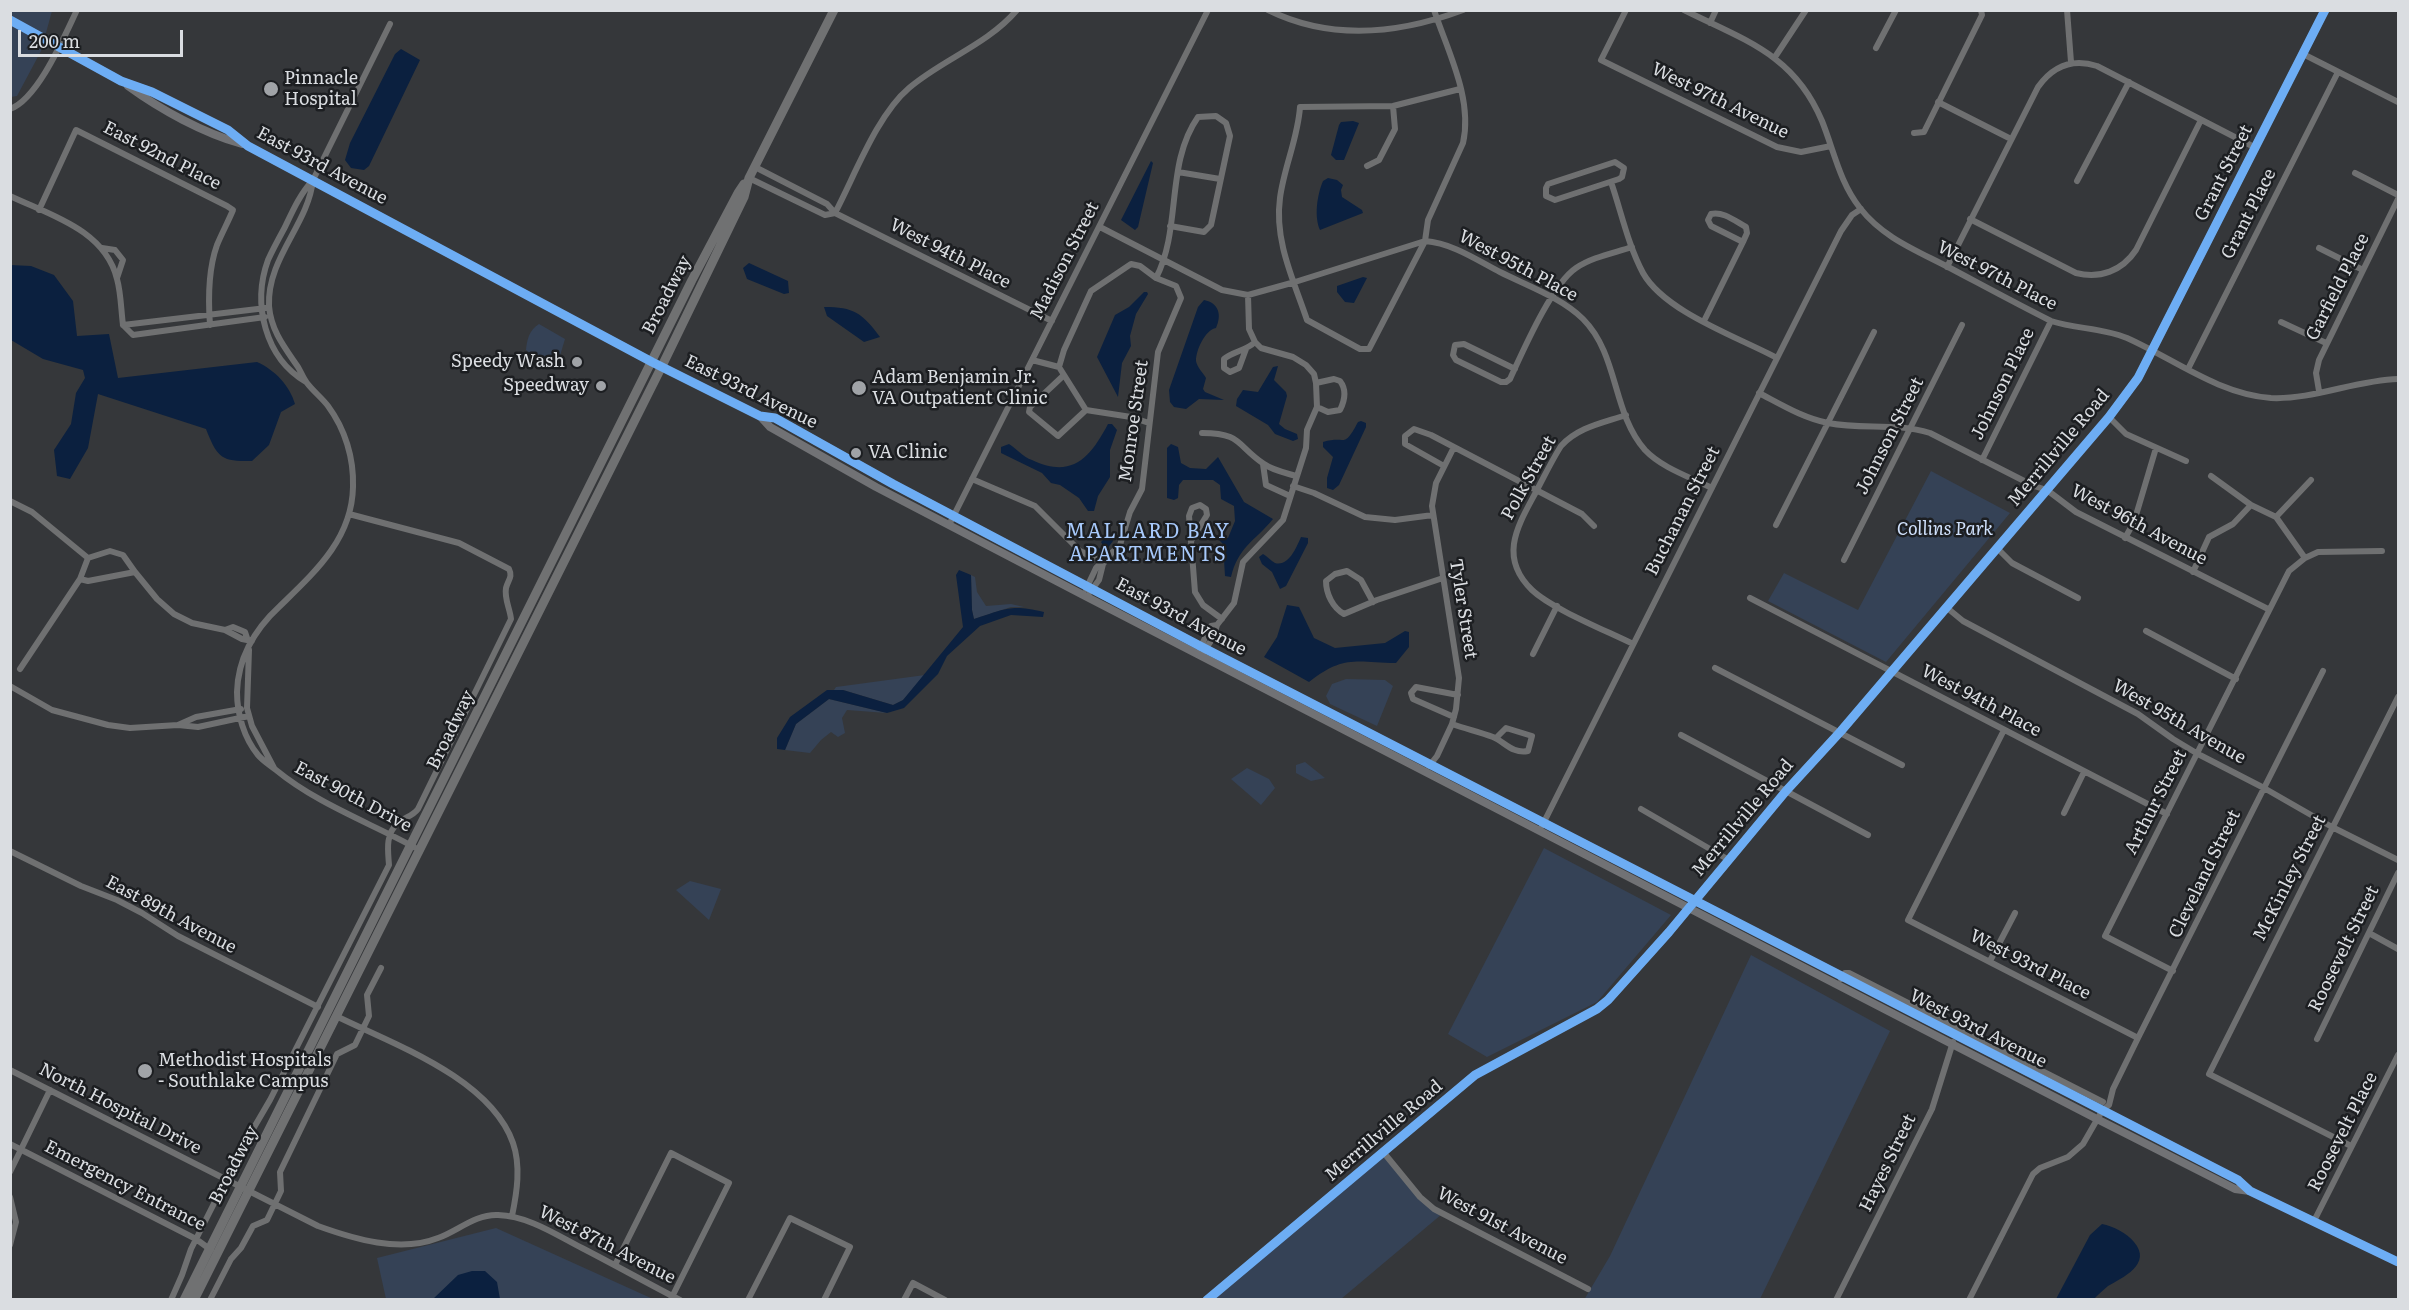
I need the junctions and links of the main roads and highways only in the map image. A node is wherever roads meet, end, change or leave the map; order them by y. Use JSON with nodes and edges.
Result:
{"nodes":[{"id":1,"x":834,"y":10,"type":"edge"},
{"id":2,"x":749,"y":178,"type":"junction"},
{"id":3,"x":416,"y":848,"type":"junction"},
{"id":4,"x":245,"y":1189,"type":"junction"},
{"id":5,"x":184,"y":1299,"type":"edge"},
{"id":6,"x":194,"y":1299,"type":"edge"}],
"edges":[{"from":1,"to":2,"type":"main road","name":"Broadway"},
{"from":2,"to":3,"type":"main road","name":"Broadway"},
{"from":2,"to":3,"type":"main road","name":"Broadway"},
{"from":3,"to":4,"type":"main road","name":"Broadway"},
{"from":3,"to":4,"type":"main road","name":"Broadway"},
{"from":4,"to":5,"type":"main road","name":"Broadway"},
{"from":4,"to":6,"type":"main road","name":"Broadway"}]}
